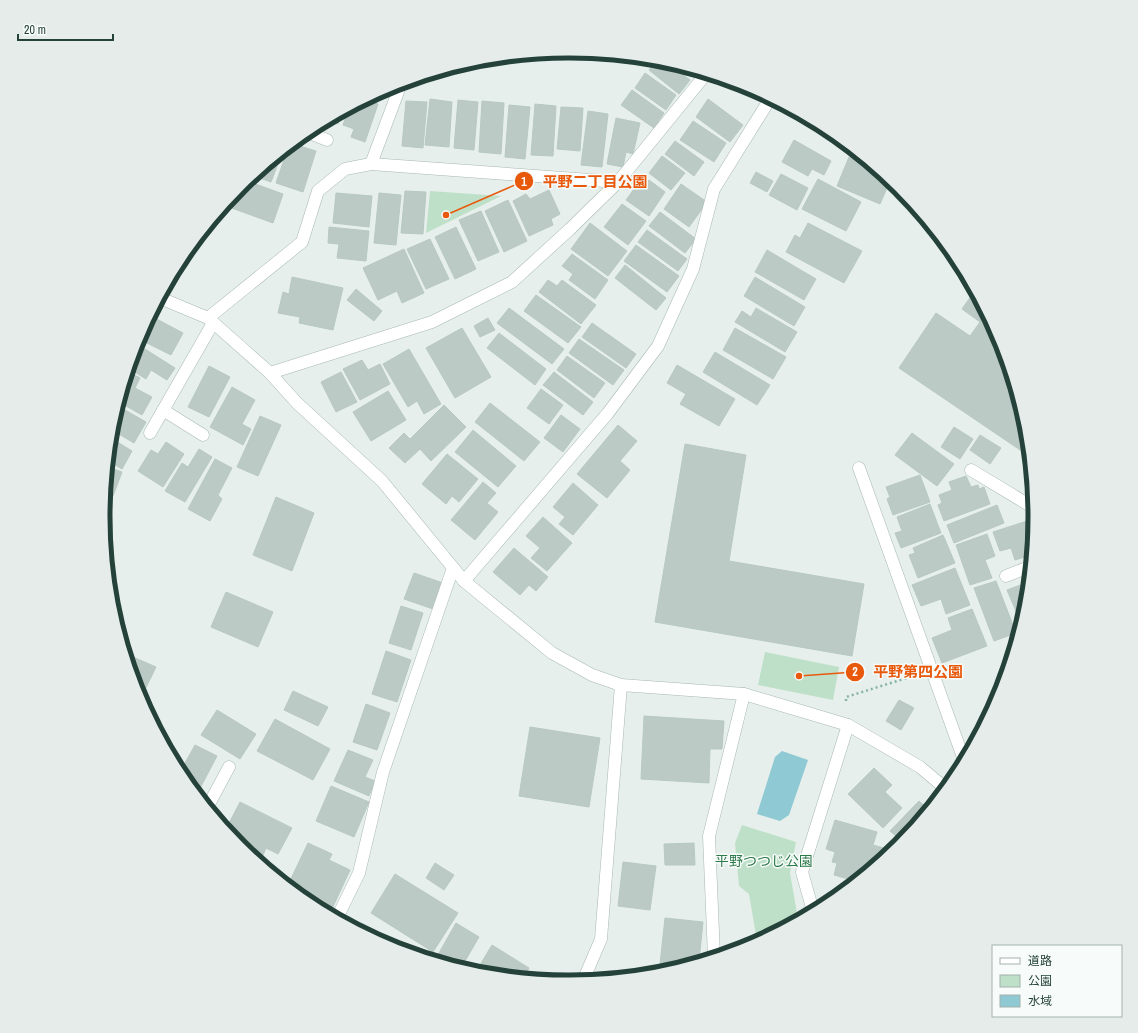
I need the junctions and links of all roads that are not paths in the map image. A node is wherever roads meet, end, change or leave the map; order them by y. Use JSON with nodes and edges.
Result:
{"nodes":[{"id":1,"x":703,"y":78,"type":"edge"},
{"id":2,"x":398,"y":92,"type":"dead end"},
{"id":3,"x":767,"y":103,"type":"edge"},
{"id":4,"x":314,"y":135,"type":"edge"},
{"id":5,"x":327,"y":140,"type":"dead end"},
{"id":6,"x":371,"y":164,"type":"junction"},
{"id":7,"x":618,"y":182,"type":"junction"},
{"id":8,"x":165,"y":300,"type":"edge"},
{"id":9,"x":210,"y":321,"type":"junction"},
{"id":10,"x":270,"y":373,"type":"junction"},
{"id":11,"x":163,"y":410,"type":"junction"},
{"id":12,"x":150,"y":433,"type":"dead end"},
{"id":13,"x":203,"y":435,"type":"dead end"},
{"id":14,"x":860,"y":468,"type":"dead end"},
{"id":15,"x":971,"y":470,"type":"dead end"},
{"id":16,"x":1028,"y":504,"type":"edge"},
{"id":17,"x":453,"y":568,"type":"junction"},
{"id":18,"x":1025,"y":569,"type":"edge"},
{"id":19,"x":1006,"y":576,"type":"dead end"},
{"id":20,"x":464,"y":581,"type":"junction"},
{"id":21,"x":621,"y":685,"type":"junction"},
{"id":22,"x":744,"y":694,"type":"junction"},
{"id":23,"x":848,"y":725,"type":"junction"},
{"id":24,"x":962,"y":753,"type":"edge"},
{"id":25,"x":229,"y":767,"type":"dead end"},
{"id":26,"x":941,"y":784,"type":"edge"},
{"id":27,"x":210,"y":802,"type":"edge"},
{"id":28,"x":812,"y":906,"type":"edge"},
{"id":29,"x":340,"y":914,"type":"edge"},
{"id":30,"x":714,"y":952,"type":"edge"},
{"id":31,"x":586,"y":974,"type":"edge"}],
"edges":[{"from":1,"to":7,"type":"street"},
{"from":2,"to":6,"type":"street"},
{"from":3,"to":20,"type":"street"},
{"from":4,"to":5,"type":"street"},
{"from":6,"to":7,"type":"street"},
{"from":6,"to":9,"type":"street"},
{"from":7,"to":10,"type":"street"},
{"from":8,"to":9,"type":"street"},
{"from":9,"to":10,"type":"street"},
{"from":9,"to":11,"type":"street"},
{"from":10,"to":17,"type":"street"},
{"from":11,"to":12,"type":"street"},
{"from":11,"to":13,"type":"street"},
{"from":14,"to":24,"type":"street"},
{"from":15,"to":16,"type":"street"},
{"from":17,"to":20,"type":"street"},
{"from":17,"to":29,"type":"street"},
{"from":18,"to":19,"type":"street"},
{"from":20,"to":21,"type":"street"},
{"from":21,"to":22,"type":"street"},
{"from":21,"to":31,"type":"street"},
{"from":22,"to":23,"type":"street"},
{"from":22,"to":30,"type":"street"},
{"from":23,"to":26,"type":"street"},
{"from":23,"to":28,"type":"street"},
{"from":25,"to":27,"type":"street"}]}
